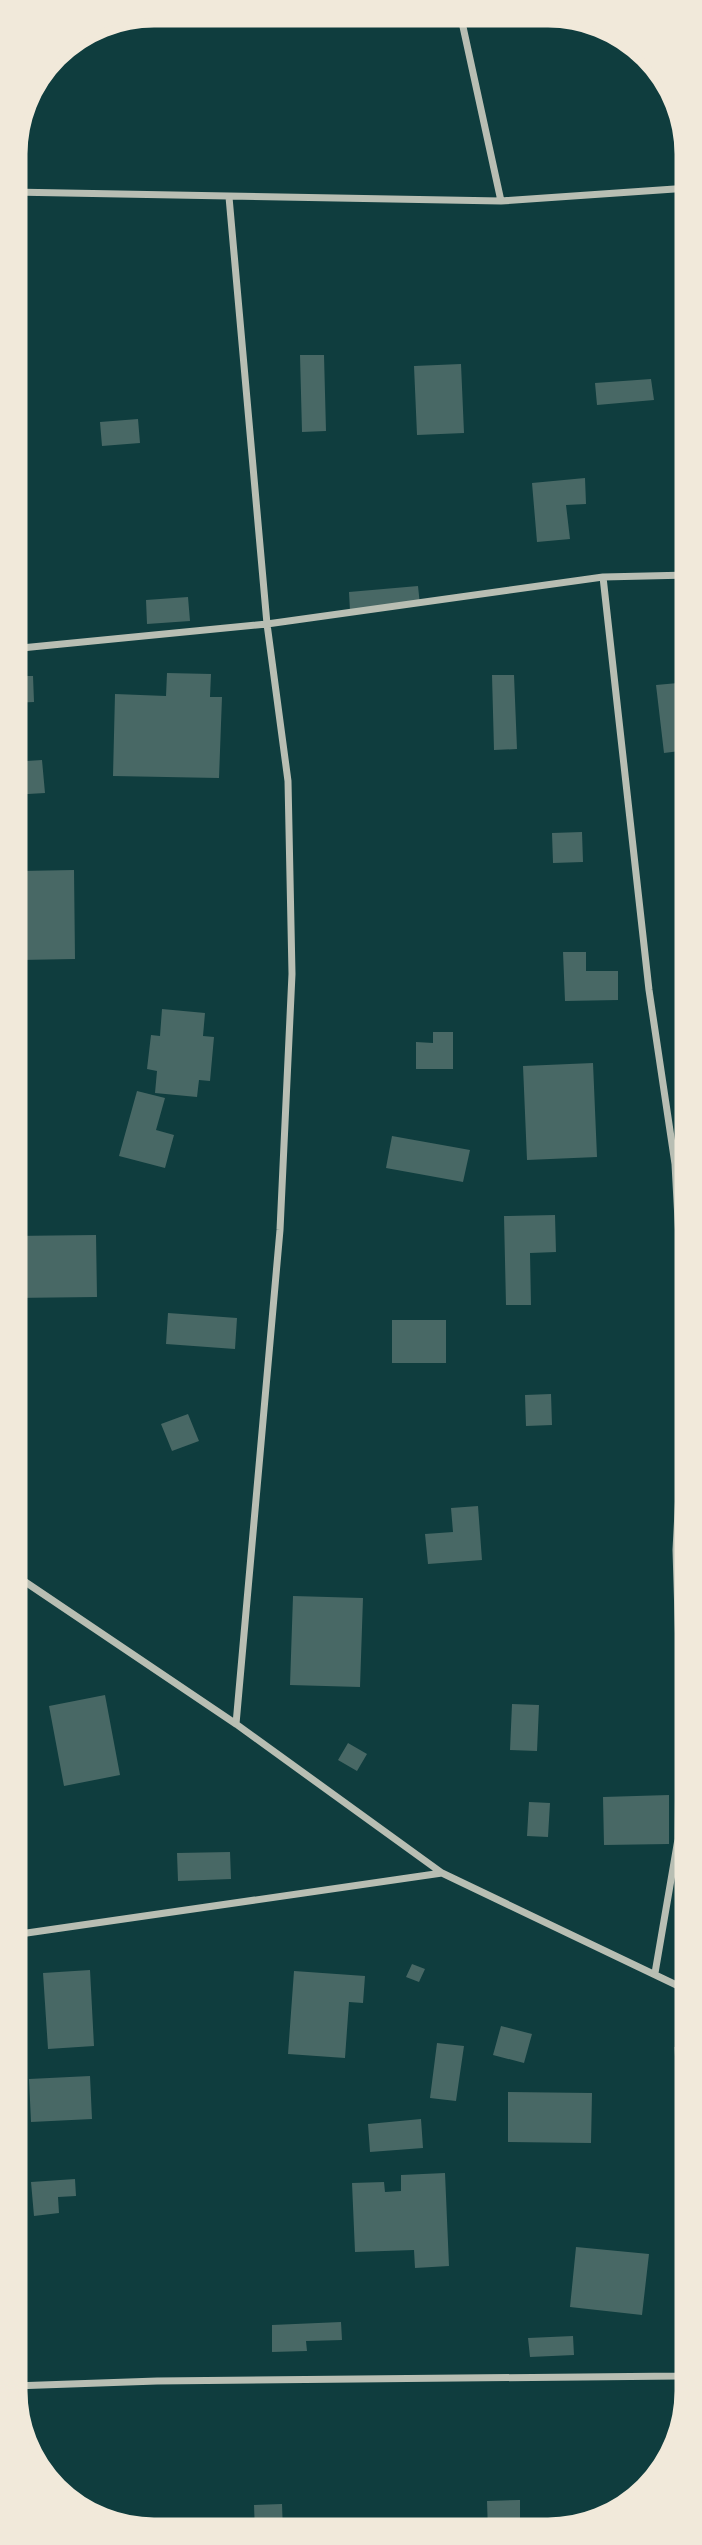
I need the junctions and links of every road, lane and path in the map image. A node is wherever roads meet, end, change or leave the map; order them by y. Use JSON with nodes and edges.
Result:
{"nodes":[{"id":1,"x":462,"y":23,"type":"edge"},
{"id":2,"x":679,"y":189,"type":"edge"},
{"id":3,"x":23,"y":192,"type":"edge"},
{"id":4,"x":229,"y":197,"type":"junction"},
{"id":5,"x":501,"y":201,"type":"junction"},
{"id":6,"x":679,"y":575,"type":"edge"},
{"id":7,"x":603,"y":577,"type":"junction"},
{"id":8,"x":267,"y":624,"type":"junction"},
{"id":9,"x":23,"y":648,"type":"edge"},
{"id":10,"x":679,"y":1239,"type":"edge"},
{"id":11,"x":679,"y":1492,"type":"edge"},
{"id":12,"x":23,"y":1580,"type":"edge"},
{"id":13,"x":679,"y":1650,"type":"edge"},
{"id":14,"x":236,"y":1724,"type":"junction"},
{"id":15,"x":679,"y":1762,"type":"edge"},
{"id":16,"x":442,"y":1873,"type":"junction"},
{"id":17,"x":23,"y":1934,"type":"edge"},
{"id":18,"x":655,"y":1973,"type":"junction"},
{"id":19,"x":679,"y":1986,"type":"edge"},
{"id":20,"x":679,"y":2376,"type":"edge"},
{"id":21,"x":23,"y":2386,"type":"edge"}],
"edges":[{"from":1,"to":5,"type":"street"},
{"from":2,"to":5,"type":"street"},
{"from":3,"to":4,"type":"street"},
{"from":4,"to":5,"type":"street"},
{"from":4,"to":8,"type":"street"},
{"from":6,"to":7,"type":"street"},
{"from":7,"to":8,"type":"street"},
{"from":7,"to":10,"type":"street"},
{"from":8,"to":9,"type":"street"},
{"from":8,"to":14,"type":"street"},
{"from":11,"to":13,"type":"street"},
{"from":12,"to":14,"type":"street"},
{"from":14,"to":16,"type":"street"},
{"from":15,"to":18,"type":"street"},
{"from":16,"to":17,"type":"street"},
{"from":16,"to":18,"type":"street"},
{"from":18,"to":19,"type":"street"},
{"from":20,"to":21,"type":"street"}]}
